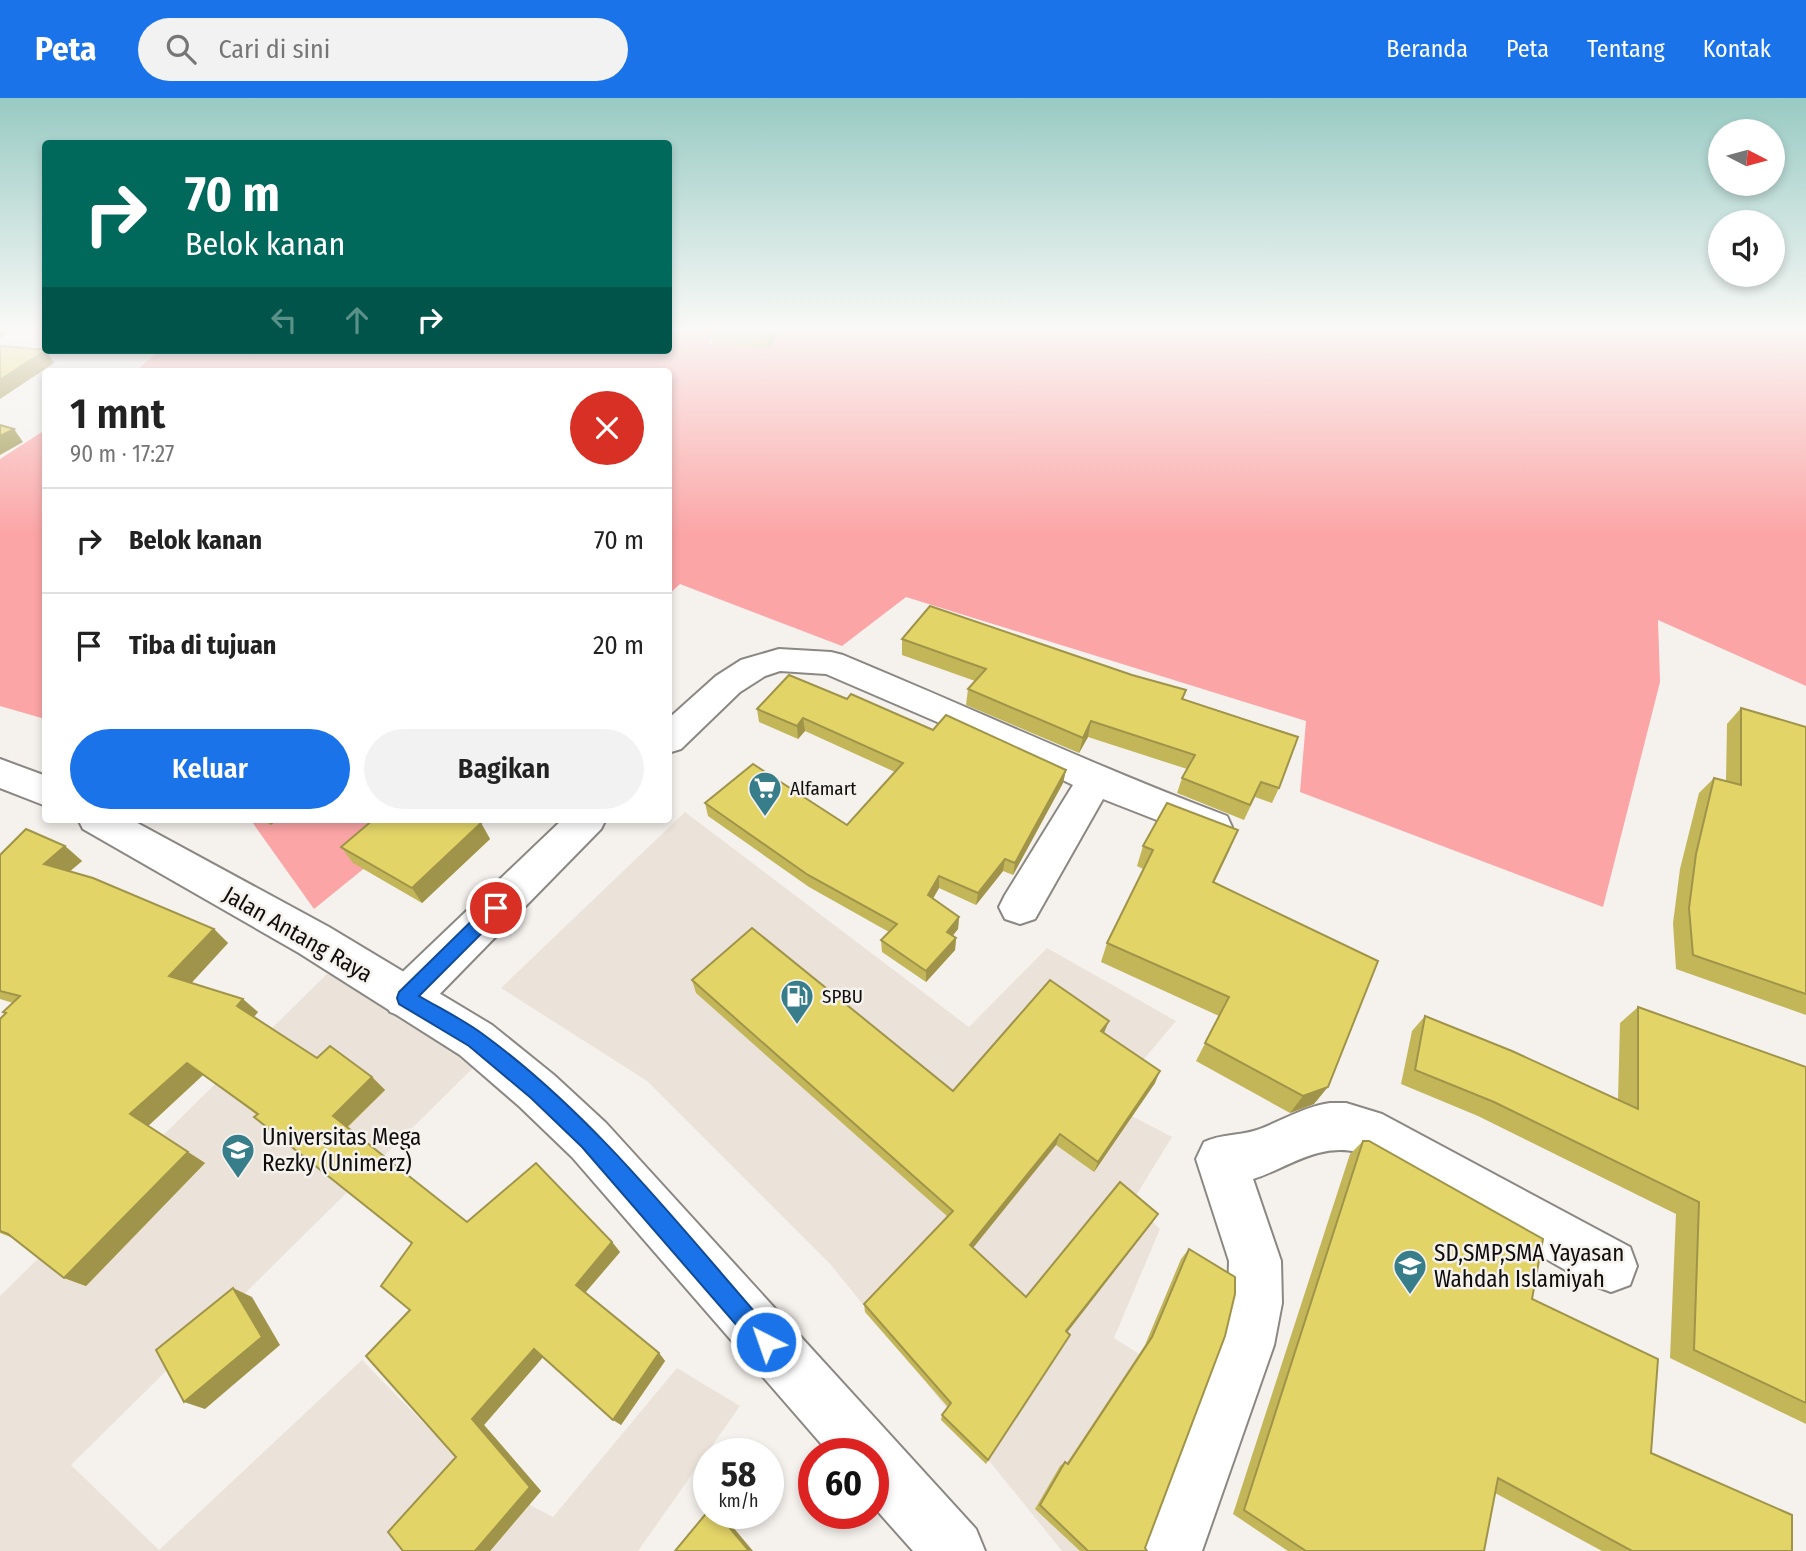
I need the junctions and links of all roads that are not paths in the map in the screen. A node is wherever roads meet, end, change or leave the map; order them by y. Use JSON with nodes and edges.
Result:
{"nodes":[{"id":1,"x":672,"y":736,"type":"edge"},
{"id":2,"x":0,"y":773,"type":"edge"},
{"id":3,"x":1096,"y":779,"type":"junction"},
{"id":4,"x":42,"y":790,"type":"edge"},
{"id":5,"x":104,"y":823,"type":"edge"},
{"id":6,"x":583,"y":823,"type":"edge"},
{"id":7,"x":1231,"y":834,"type":"edge"},
{"id":8,"x":1020,"y":907,"type":"dead end"},
{"id":9,"x":406,"y":998,"type":"junction"},
{"id":10,"x":1611,"y":1266,"type":"dead end"},
{"id":11,"x":853,"y":1438,"type":"edge"},
{"id":12,"x":889,"y":1479,"type":"edge"},
{"id":13,"x":954,"y":1551,"type":"edge"},
{"id":14,"x":1171,"y":1551,"type":"edge"}],
"edges":[{"from":1,"to":3,"type":"street"},
{"from":2,"to":4,"type":"street"},
{"from":3,"to":7,"type":"street"},
{"from":3,"to":8,"type":"street"},
{"from":5,"to":9,"type":"street","name":"Jalan Antang Raya"},
{"from":6,"to":9,"type":"street"},
{"from":9,"to":11,"type":"street","name":"Jalan Antang Raya"},
{"from":10,"to":14,"type":"street"},
{"from":12,"to":13,"type":"street"}]}
